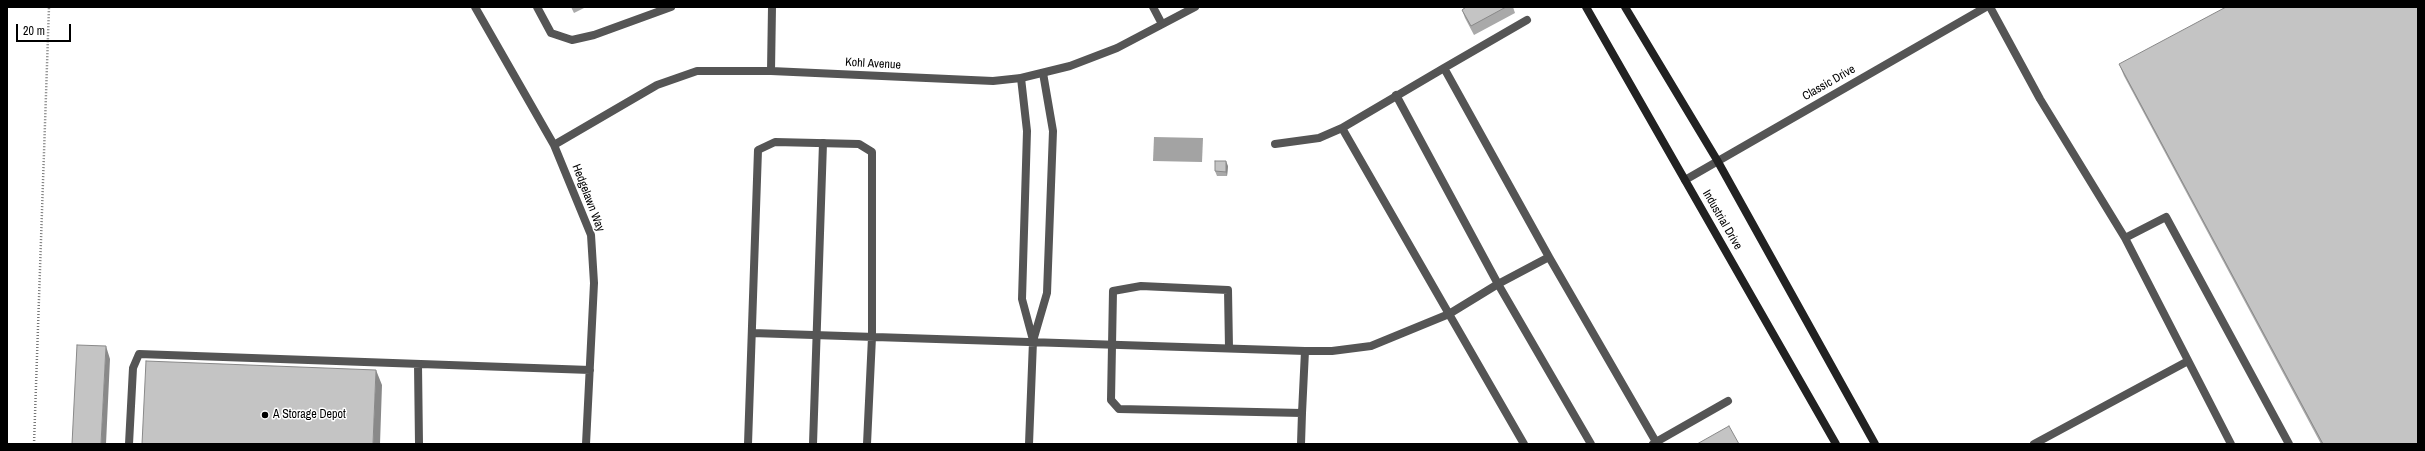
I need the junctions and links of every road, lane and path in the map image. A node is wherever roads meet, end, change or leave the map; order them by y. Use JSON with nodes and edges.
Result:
{"nodes":[{"id":1,"x":49,"y":7,"type":"edge"},
{"id":2,"x":475,"y":7,"type":"edge"},
{"id":3,"x":537,"y":7,"type":"edge"},
{"id":4,"x":671,"y":7,"type":"edge"},
{"id":5,"x":772,"y":7,"type":"edge"},
{"id":6,"x":1153,"y":7,"type":"edge"},
{"id":7,"x":1195,"y":7,"type":"edge"},
{"id":8,"x":1586,"y":7,"type":"edge"},
{"id":9,"x":1625,"y":7,"type":"edge"},
{"id":10,"x":1986,"y":7,"type":"edge"},
{"id":11,"x":1990,"y":7,"type":"edge"},
{"id":12,"x":1527,"y":20,"type":"dead end"},
{"id":13,"x":1162,"y":24,"type":"junction"},
{"id":14,"x":1444,"y":68,"type":"junction"},
{"id":15,"x":771,"y":71,"type":"junction"},
{"id":16,"x":1043,"y":73,"type":"junction"},
{"id":17,"x":1022,"y":78,"type":"junction"},
{"id":18,"x":1396,"y":95,"type":"junction"},
{"id":19,"x":1342,"y":128,"type":"junction"},
{"id":20,"x":824,"y":143,"type":"junction"},
{"id":21,"x":1275,"y":144,"type":"dead end"},
{"id":22,"x":554,"y":145,"type":"junction"},
{"id":23,"x":1717,"y":160,"type":"junction"},
{"id":24,"x":1685,"y":180,"type":"junction"},
{"id":25,"x":2125,"y":238,"type":"junction"},
{"id":26,"x":1549,"y":257,"type":"junction"},
{"id":27,"x":1498,"y":284,"type":"junction"},
{"id":28,"x":1449,"y":314,"type":"junction"},
{"id":29,"x":752,"y":333,"type":"junction"},
{"id":30,"x":818,"y":335,"type":"junction"},
{"id":31,"x":872,"y":337,"type":"junction"},
{"id":32,"x":1033,"y":341,"type":"junction"},
{"id":33,"x":1112,"y":343,"type":"junction"},
{"id":34,"x":1229,"y":348,"type":"junction"},
{"id":35,"x":1305,"y":351,"type":"junction"},
{"id":36,"x":2188,"y":361,"type":"junction"},
{"id":37,"x":418,"y":364,"type":"junction"},
{"id":38,"x":590,"y":370,"type":"junction"},
{"id":39,"x":1728,"y":401,"type":"dead end"},
{"id":40,"x":1302,"y":413,"type":"junction"},
{"id":41,"x":1655,"y":443,"type":"edge"},
{"id":42,"x":34,"y":444,"type":"edge"},
{"id":43,"x":130,"y":444,"type":"edge"},
{"id":44,"x":420,"y":444,"type":"edge"},
{"id":45,"x":586,"y":444,"type":"edge"},
{"id":46,"x":748,"y":444,"type":"edge"},
{"id":47,"x":813,"y":444,"type":"edge"},
{"id":48,"x":867,"y":444,"type":"edge"},
{"id":49,"x":1029,"y":444,"type":"edge"},
{"id":50,"x":1301,"y":444,"type":"edge"},
{"id":51,"x":1524,"y":444,"type":"edge"},
{"id":52,"x":1591,"y":444,"type":"edge"},
{"id":53,"x":1836,"y":444,"type":"edge"},
{"id":54,"x":1875,"y":444,"type":"edge"},
{"id":55,"x":2034,"y":444,"type":"edge"},
{"id":56,"x":2231,"y":444,"type":"edge"},
{"id":57,"x":2289,"y":444,"type":"edge"}],
"edges":[{"from":1,"to":42,"type":"path"},
{"from":2,"to":22,"type":"street","name":"Hedgelawn Way"},
{"from":3,"to":4,"type":"street"},
{"from":5,"to":15,"type":"street"},
{"from":6,"to":13,"type":"street"},
{"from":7,"to":13,"type":"street","name":"Kohl Avenue"},
{"from":8,"to":24,"type":"street","name":"Industrial Drive"},
{"from":9,"to":23,"type":"street","name":"Industrial Drive"},
{"from":10,"to":23,"type":"street","name":"Classic Drive"},
{"from":11,"to":25,"type":"street"},
{"from":12,"to":14,"type":"street"},
{"from":13,"to":16,"type":"street","name":"Kohl Avenue"},
{"from":14,"to":18,"type":"street"},
{"from":14,"to":26,"type":"street"},
{"from":15,"to":17,"type":"street","name":"Kohl Avenue"},
{"from":15,"to":22,"type":"street","name":"Kohl Avenue"},
{"from":16,"to":17,"type":"street","name":"Kohl Avenue"},
{"from":16,"to":32,"type":"street"},
{"from":17,"to":32,"type":"street"},
{"from":18,"to":19,"type":"street"},
{"from":18,"to":27,"type":"street"},
{"from":19,"to":21,"type":"street"},
{"from":19,"to":28,"type":"street"},
{"from":20,"to":29,"type":"street"},
{"from":20,"to":30,"type":"street"},
{"from":20,"to":31,"type":"street"},
{"from":22,"to":38,"type":"street","name":"Hedgelawn Way"},
{"from":23,"to":24,"type":"street","name":"Classic Drive"},
{"from":23,"to":54,"type":"street","name":"Industrial Drive"},
{"from":24,"to":53,"type":"street","name":"Industrial Drive"},
{"from":25,"to":36,"type":"street"},
{"from":25,"to":57,"type":"street"},
{"from":26,"to":27,"type":"street"},
{"from":26,"to":41,"type":"street"},
{"from":27,"to":28,"type":"street"},
{"from":27,"to":52,"type":"street"},
{"from":28,"to":35,"type":"street"},
{"from":28,"to":51,"type":"street"},
{"from":29,"to":30,"type":"street"},
{"from":29,"to":46,"type":"street"},
{"from":30,"to":31,"type":"street"},
{"from":30,"to":47,"type":"street"},
{"from":31,"to":32,"type":"street"},
{"from":31,"to":48,"type":"street"},
{"from":32,"to":33,"type":"street"},
{"from":32,"to":49,"type":"street"},
{"from":33,"to":34,"type":"street"},
{"from":33,"to":34,"type":"street"},
{"from":33,"to":40,"type":"street"},
{"from":34,"to":35,"type":"street"},
{"from":35,"to":40,"type":"street"},
{"from":36,"to":55,"type":"street"},
{"from":36,"to":56,"type":"street"},
{"from":37,"to":38,"type":"street"},
{"from":37,"to":43,"type":"street"},
{"from":37,"to":44,"type":"street"},
{"from":38,"to":45,"type":"street","name":"Hedgelawn Way"},
{"from":39,"to":41,"type":"street"},
{"from":40,"to":50,"type":"street"}]}
